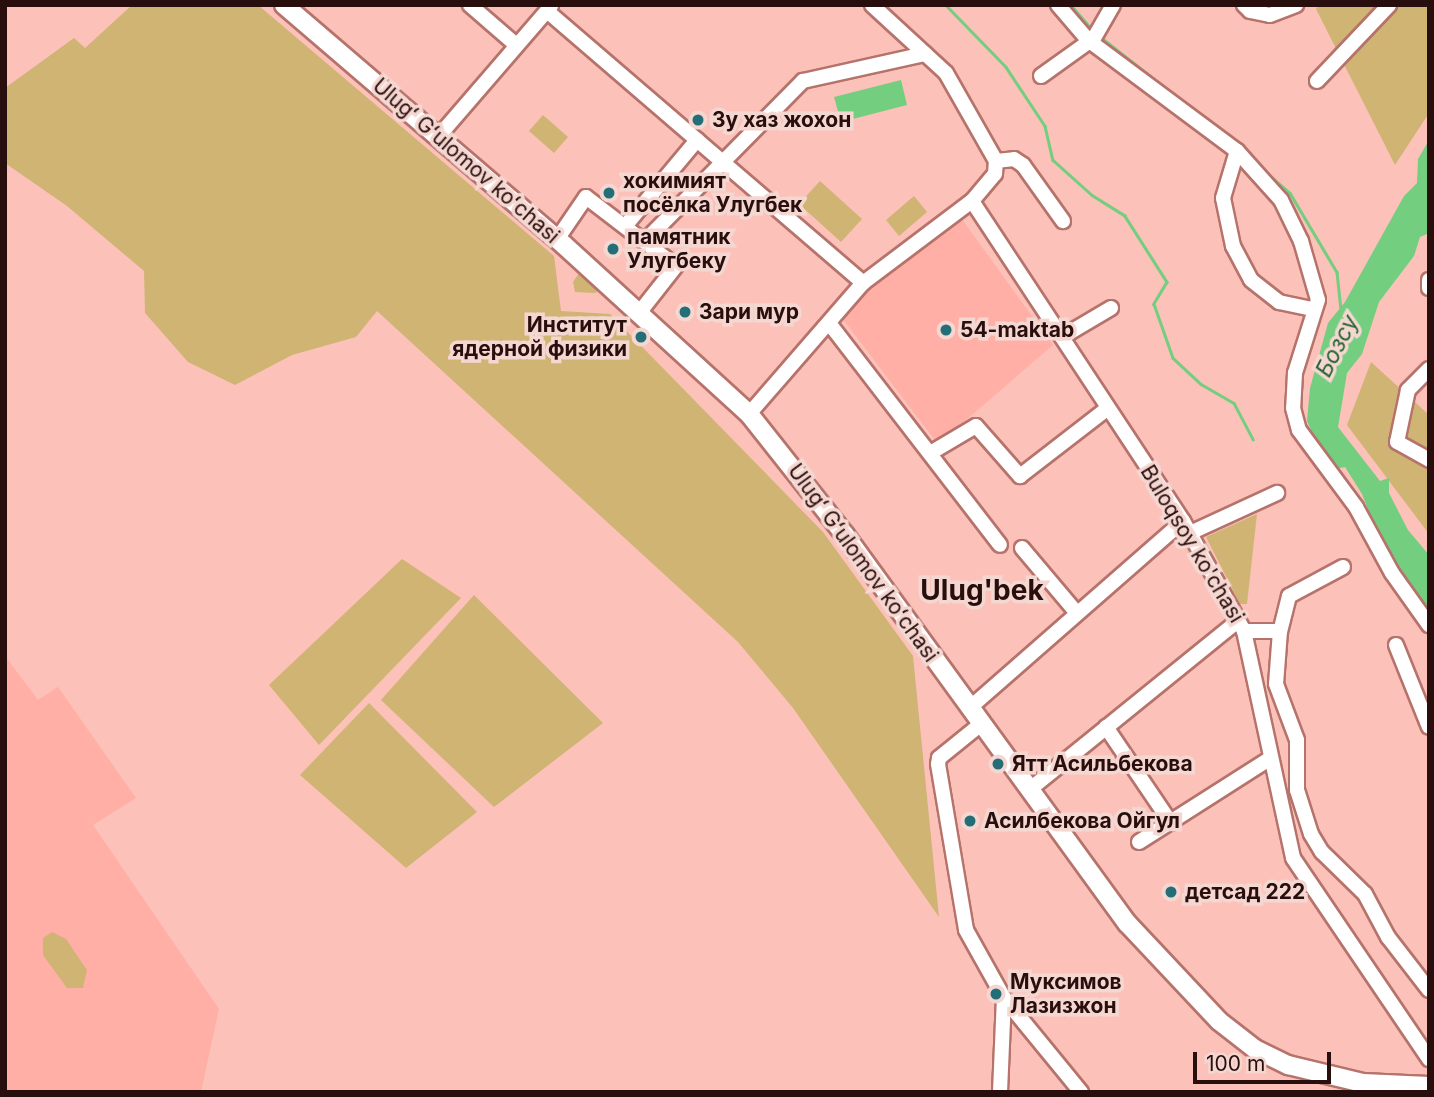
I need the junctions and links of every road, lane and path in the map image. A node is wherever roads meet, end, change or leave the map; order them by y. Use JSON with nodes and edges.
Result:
{"nodes":[{"id":1,"x":284,"y":5,"type":"edge"},
{"id":2,"x":292,"y":5,"type":"edge"},
{"id":3,"x":470,"y":5,"type":"edge"},
{"id":4,"x":872,"y":5,"type":"edge"},
{"id":5,"x":1058,"y":5,"type":"edge"},
{"id":6,"x":1113,"y":5,"type":"edge"},
{"id":7,"x":1244,"y":5,"type":"edge"},
{"id":8,"x":1296,"y":5,"type":"edge"},
{"id":9,"x":1389,"y":5,"type":"edge"},
{"id":10,"x":550,"y":8,"type":"edge"},
{"id":11,"x":1091,"y":38,"type":"junction"},
{"id":12,"x":515,"y":44,"type":"junction"},
{"id":13,"x":925,"y":54,"type":"junction"},
{"id":14,"x":1041,"y":76,"type":"dead end"},
{"id":15,"x":1317,"y":81,"type":"dead end"},
{"id":16,"x":439,"y":135,"type":"junction"},
{"id":17,"x":697,"y":140,"type":"junction"},
{"id":18,"x":1237,"y":151,"type":"junction"},
{"id":19,"x":722,"y":161,"type":"junction"},
{"id":20,"x":996,"y":161,"type":"junction"},
{"id":21,"x":972,"y":201,"type":"junction"},
{"id":22,"x":1063,"y":221,"type":"dead end"},
{"id":23,"x":626,"y":225,"type":"junction"},
{"id":24,"x":560,"y":235,"type":"junction"},
{"id":25,"x":645,"y":241,"type":"junction"},
{"id":26,"x":1429,"y":280,"type":"edge"},
{"id":27,"x":863,"y":283,"type":"junction"},
{"id":28,"x":1429,"y":288,"type":"edge"},
{"id":29,"x":643,"y":308,"type":"junction"},
{"id":30,"x":1111,"y":308,"type":"dead end"},
{"id":31,"x":1313,"y":309,"type":"junction"},
{"id":32,"x":829,"y":323,"type":"junction"},
{"id":33,"x":1062,"y":337,"type":"junction"},
{"id":34,"x":1429,"y":369,"type":"edge"},
{"id":35,"x":1108,"y":408,"type":"junction"},
{"id":36,"x":751,"y":412,"type":"junction"},
{"id":37,"x":932,"y":452,"type":"junction"},
{"id":38,"x":1429,"y":460,"type":"edge"},
{"id":39,"x":1277,"y":493,"type":"dead end"},
{"id":40,"x":1186,"y":527,"type":"junction"},
{"id":41,"x":1000,"y":545,"type":"dead end"},
{"id":42,"x":1022,"y":548,"type":"dead end"},
{"id":43,"x":1343,"y":568,"type":"dead end"},
{"id":44,"x":1076,"y":612,"type":"junction"},
{"id":45,"x":1429,"y":625,"type":"edge"},
{"id":46,"x":1241,"y":626,"type":"junction"},
{"id":47,"x":1280,"y":631,"type":"junction"},
{"id":48,"x":1396,"y":645,"type":"dead end"},
{"id":49,"x":973,"y":705,"type":"junction"},
{"id":50,"x":981,"y":724,"type":"junction"},
{"id":51,"x":1107,"y":727,"type":"junction"},
{"id":52,"x":1429,"y":727,"type":"edge"},
{"id":53,"x":1271,"y":758,"type":"junction"},
{"id":54,"x":1034,"y":786,"type":"junction"},
{"id":55,"x":1171,"y":824,"type":"junction"},
{"id":56,"x":1139,"y":842,"type":"dead end"},
{"id":57,"x":1429,"y":990,"type":"edge"},
{"id":58,"x":1004,"y":998,"type":"junction"},
{"id":59,"x":1429,"y":1059,"type":"edge"},
{"id":60,"x":1429,"y":1078,"type":"edge"},
{"id":61,"x":1402,"y":1086,"type":"edge"},
{"id":62,"x":1429,"y":1086,"type":"edge"},
{"id":63,"x":1000,"y":1092,"type":"edge"},
{"id":64,"x":1081,"y":1092,"type":"edge"}],
"edges":[{"from":1,"to":16,"type":"main road","name":"Ulugʻ Gʻulomov koʻchasi"},
{"from":2,"to":16,"type":"main road","name":"Ulugʻ Gʻulomov koʻchasi"},
{"from":3,"to":12,"type":"street"},
{"from":4,"to":13,"type":"street"},
{"from":5,"to":11,"type":"street"},
{"from":6,"to":11,"type":"street"},
{"from":7,"to":8,"type":"street"},
{"from":9,"to":15,"type":"street"},
{"from":10,"to":12,"type":"street"},
{"from":10,"to":17,"type":"street"},
{"from":11,"to":14,"type":"street"},
{"from":11,"to":18,"type":"street"},
{"from":12,"to":16,"type":"street"},
{"from":13,"to":19,"type":"street"},
{"from":13,"to":20,"type":"street"},
{"from":16,"to":24,"type":"main road","name":"Ulugʻ Gʻulomov koʻchasi"},
{"from":16,"to":36,"type":"main road","name":"Ulugʻ Gʻulomov koʻchasi"},
{"from":17,"to":19,"type":"street"},
{"from":17,"to":23,"type":"street"},
{"from":18,"to":31,"type":"street"},
{"from":18,"to":31,"type":"street"},
{"from":19,"to":25,"type":"street"},
{"from":19,"to":27,"type":"street"},
{"from":20,"to":21,"type":"street"},
{"from":20,"to":22,"type":"street"},
{"from":21,"to":27,"type":"street"},
{"from":21,"to":33,"type":"street","name":"Buloqsoy ko'chasi"},
{"from":23,"to":24,"type":"street"},
{"from":23,"to":25,"type":"street"},
{"from":24,"to":29,"type":"main road","name":"Ulugʻ Gʻulomov koʻchasi"},
{"from":25,"to":29,"type":"street"},
{"from":26,"to":28,"type":"street"},
{"from":27,"to":32,"type":"street"},
{"from":29,"to":36,"type":"main road","name":"Ulugʻ Gʻulomov koʻchasi"},
{"from":30,"to":33,"type":"street"},
{"from":31,"to":45,"type":"street"},
{"from":32,"to":36,"type":"street"},
{"from":32,"to":37,"type":"street"},
{"from":33,"to":35,"type":"street","name":"Buloqsoy ko'chasi"},
{"from":34,"to":38,"type":"street"},
{"from":35,"to":37,"type":"street"},
{"from":35,"to":40,"type":"street","name":"Buloqsoy ko'chasi"},
{"from":36,"to":49,"type":"main road","name":"Ulugʻ Gʻulomov koʻchasi"},
{"from":36,"to":50,"type":"main road","name":"Ulugʻ Gʻulomov koʻchasi"},
{"from":37,"to":41,"type":"street"},
{"from":39,"to":40,"type":"street"},
{"from":40,"to":44,"type":"street"},
{"from":40,"to":46,"type":"street","name":"Buloqsoy ko'chasi"},
{"from":42,"to":44,"type":"street"},
{"from":43,"to":47,"type":"street"},
{"from":44,"to":49,"type":"street"},
{"from":46,"to":47,"type":"street"},
{"from":46,"to":51,"type":"street"},
{"from":46,"to":53,"type":"street","name":"Buloqsoy ko'chasi"},
{"from":47,"to":57,"type":"street"},
{"from":48,"to":52,"type":"street"},
{"from":49,"to":54,"type":"main road","name":"Ulugʻ Gʻulomov koʻchasi"},
{"from":50,"to":58,"type":"street"},
{"from":50,"to":61,"type":"main road","name":"Ulugʻ Gʻulomov koʻchasi"},
{"from":51,"to":54,"type":"street"},
{"from":51,"to":55,"type":"street"},
{"from":53,"to":55,"type":"street"},
{"from":53,"to":59,"type":"street","name":"Buloqsoy ko'chasi"},
{"from":54,"to":61,"type":"main road","name":"Ulugʻ Gʻulomov koʻchasi"},
{"from":55,"to":56,"type":"street"},
{"from":58,"to":63,"type":"street"},
{"from":58,"to":64,"type":"street"},
{"from":60,"to":61,"type":"main road","name":"Ulugʻ Gʻulomov koʻchasi"},
{"from":61,"to":62,"type":"main road","name":"Ulugʻ Gʻulomov koʻchasi"}]}
